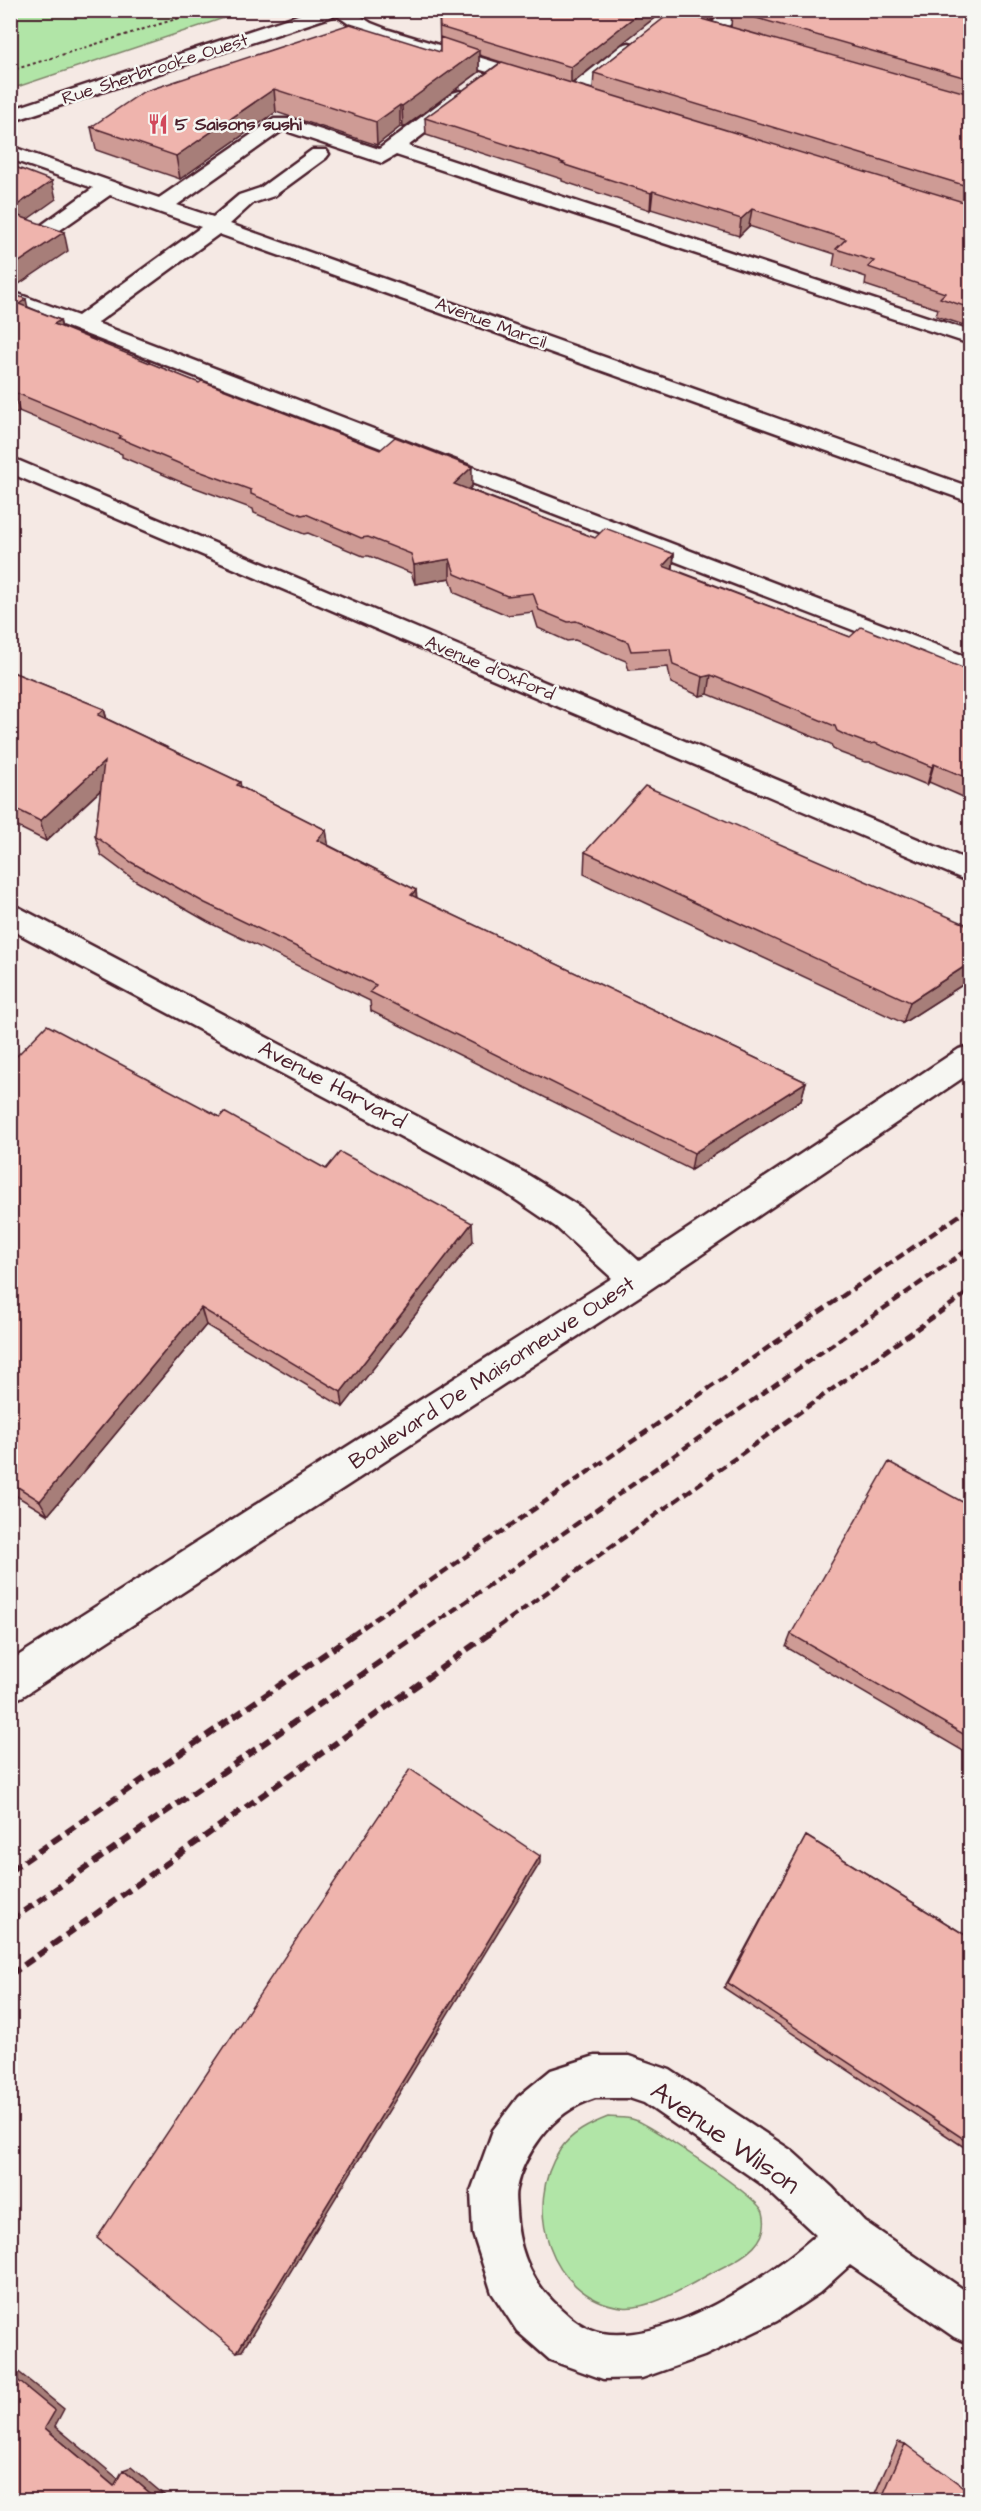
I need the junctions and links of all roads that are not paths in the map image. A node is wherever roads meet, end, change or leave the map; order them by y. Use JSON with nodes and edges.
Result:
{"nodes":[{"id":1,"x":333,"y":10,"type":"edge"},
{"id":2,"x":339,"y":10,"type":"edge"},
{"id":3,"x":738,"y":10,"type":"edge"},
{"id":4,"x":690,"y":24,"type":"edge"},
{"id":5,"x":712,"y":31,"type":"junction"},
{"id":6,"x":735,"y":37,"type":"edge"},
{"id":7,"x":641,"y":40,"type":"edge"},
{"id":8,"x":498,"y":69,"type":"junction"},
{"id":9,"x":574,"y":93,"type":"junction"},
{"id":10,"x":596,"y":100,"type":"edge"},
{"id":11,"x":10,"y":116,"type":"edge"},
{"id":12,"x":393,"y":148,"type":"junction"},
{"id":13,"x":10,"y":152,"type":"edge"},
{"id":14,"x":320,"y":154,"type":"dead end"},
{"id":15,"x":108,"y":187,"type":"junction"},
{"id":16,"x":162,"y":206,"type":"junction"},
{"id":17,"x":218,"y":226,"type":"junction"},
{"id":18,"x":43,"y":233,"type":"edge"},
{"id":19,"x":10,"y":297,"type":"edge"},
{"id":20,"x":82,"y":323,"type":"junction"},
{"id":21,"x":970,"y":338,"type":"edge"},
{"id":22,"x":10,"y":464,"type":"edge"},
{"id":23,"x":970,"y":495,"type":"edge"},
{"id":24,"x":970,"y":667,"type":"edge"},
{"id":25,"x":970,"y":872,"type":"edge"},
{"id":26,"x":10,"y":916,"type":"edge"},
{"id":27,"x":970,"y":1058,"type":"edge"},
{"id":28,"x":637,"y":1280,"type":"junction"},
{"id":29,"x":10,"y":1683,"type":"edge"},
{"id":30,"x":848,"y":2236,"type":"junction"},
{"id":31,"x":970,"y":2321,"type":"edge"}],
"edges":[{"from":1,"to":11,"type":"street","name":"Rue Sherbrooke Ouest"},
{"from":2,"to":8,"type":"street"},
{"from":3,"to":5,"type":"street"},
{"from":4,"to":5,"type":"street"},
{"from":5,"to":6,"type":"street"},
{"from":7,"to":9,"type":"street"},
{"from":8,"to":9,"type":"street"},
{"from":8,"to":12,"type":"street"},
{"from":9,"to":10,"type":"street"},
{"from":12,"to":16,"type":"street"},
{"from":12,"to":21,"type":"street"},
{"from":13,"to":15,"type":"street","name":"Avenue Marcil"},
{"from":14,"to":17,"type":"street"},
{"from":15,"to":16,"type":"street","name":"Avenue Marcil"},
{"from":15,"to":18,"type":"street"},
{"from":16,"to":17,"type":"street","name":"Avenue Marcil"},
{"from":17,"to":20,"type":"street"},
{"from":17,"to":23,"type":"street","name":"Avenue Marcil"},
{"from":19,"to":20,"type":"street"},
{"from":20,"to":24,"type":"street"},
{"from":22,"to":25,"type":"street","name":"Avenue d'Oxford"},
{"from":26,"to":28,"type":"street","name":"Avenue Harvard"},
{"from":27,"to":28,"type":"street","name":"Boulevard De Maisonneuve Ouest"},
{"from":28,"to":29,"type":"street","name":"Boulevard De Maisonneuve Ouest"},
{"from":30,"to":30,"type":"street","name":"Avenue Wilson"},
{"from":30,"to":31,"type":"street","name":"Avenue Wilson"}]}
